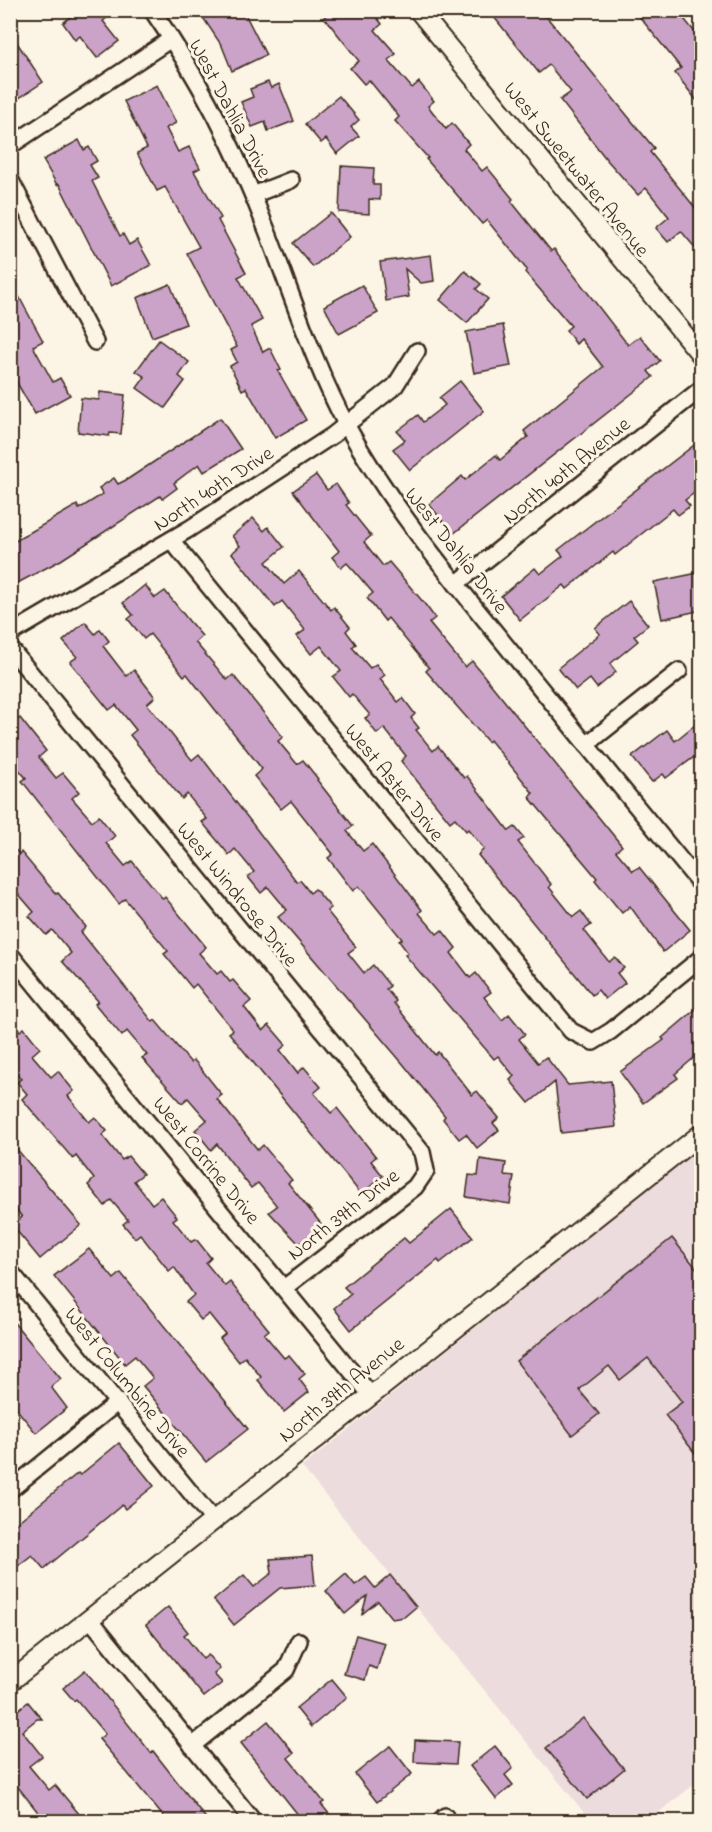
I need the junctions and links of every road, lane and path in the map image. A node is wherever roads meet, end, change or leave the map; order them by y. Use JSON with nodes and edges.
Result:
{"nodes":[{"id":1,"x":152,"y":10,"type":"edge"},
{"id":2,"x":418,"y":10,"type":"edge"},
{"id":3,"x":171,"y":39,"type":"junction"},
{"id":4,"x":10,"y":146,"type":"edge"},
{"id":5,"x":10,"y":179,"type":"edge"},
{"id":6,"x":291,"y":180,"type":"dead end"},
{"id":7,"x":253,"y":195,"type":"junction"},
{"id":8,"x":95,"y":342,"type":"dead end"},
{"id":9,"x":417,"y":351,"type":"dead end"},
{"id":10,"x":702,"y":356,"type":"edge"},
{"id":11,"x":702,"y":388,"type":"edge"},
{"id":12,"x":347,"y":425,"type":"junction"},
{"id":13,"x":171,"y":540,"type":"junction"},
{"id":14,"x":456,"y":584,"type":"junction"},
{"id":15,"x":10,"y":634,"type":"edge"},
{"id":16,"x":10,"y":648,"type":"edge"},
{"id":17,"x":679,"y":671,"type":"dead end"},
{"id":18,"x":586,"y":745,"type":"junction"},
{"id":19,"x":702,"y":886,"type":"edge"},
{"id":20,"x":10,"y":954,"type":"edge"},
{"id":21,"x":702,"y":957,"type":"edge"},
{"id":22,"x":702,"y":1133,"type":"edge"},
{"id":23,"x":426,"y":1170,"type":"joint"},
{"id":24,"x":10,"y":1271,"type":"edge"},
{"id":25,"x":284,"y":1288,"type":"junction"},
{"id":26,"x":370,"y":1394,"type":"junction"},
{"id":27,"x":118,"y":1402,"type":"junction"},
{"id":28,"x":10,"y":1490,"type":"edge"},
{"id":29,"x":213,"y":1520,"type":"junction"},
{"id":30,"x":90,"y":1619,"type":"junction"},
{"id":31,"x":298,"y":1641,"type":"dead end"},
{"id":32,"x":10,"y":1682,"type":"edge"},
{"id":33,"x":192,"y":1746,"type":"junction"},
{"id":34,"x":254,"y":1821,"type":"edge"}],
"edges":[{"from":1,"to":3,"type":"street","name":"West Dahlia Drive"},
{"from":2,"to":10,"type":"street","name":"West Sweetwater Avenue"},
{"from":3,"to":4,"type":"street"},
{"from":3,"to":7,"type":"street","name":"West Dahlia Drive"},
{"from":5,"to":8,"type":"street"},
{"from":6,"to":7,"type":"street","name":"West Dahlia Drive"},
{"from":7,"to":12,"type":"street","name":"West Dahlia Drive"},
{"from":9,"to":12,"type":"street","name":"North 40th Drive"},
{"from":11,"to":14,"type":"street","name":"North 40th Avenue"},
{"from":12,"to":13,"type":"street","name":"North 40th Drive"},
{"from":12,"to":14,"type":"street","name":"West Dahlia Drive"},
{"from":13,"to":15,"type":"street","name":"North 40th Drive"},
{"from":13,"to":21,"type":"street","name":"West Aster Drive"},
{"from":14,"to":18,"type":"street","name":"West Dahlia Drive"},
{"from":16,"to":23,"type":"street","name":"West Windrose Drive"},
{"from":17,"to":18,"type":"street"},
{"from":18,"to":19,"type":"street","name":"West Dahlia Drive"},
{"from":20,"to":25,"type":"street","name":"West Corrine Drive"},
{"from":22,"to":26,"type":"street","name":"North 39th Avenue"},
{"from":23,"to":25,"type":"street","name":"North 39th Drive"},
{"from":24,"to":27,"type":"street","name":"West Columbine Drive"},
{"from":25,"to":26,"type":"street","name":"West Corrine Drive"},
{"from":26,"to":29,"type":"street","name":"North 39th Avenue"},
{"from":27,"to":28,"type":"street"},
{"from":27,"to":29,"type":"street","name":"West Columbine Drive"},
{"from":29,"to":30,"type":"street","name":"North 39th Avenue"},
{"from":30,"to":32,"type":"street","name":"North 39th Avenue"},
{"from":30,"to":33,"type":"street"},
{"from":31,"to":33,"type":"street"},
{"from":33,"to":34,"type":"street"}]}
